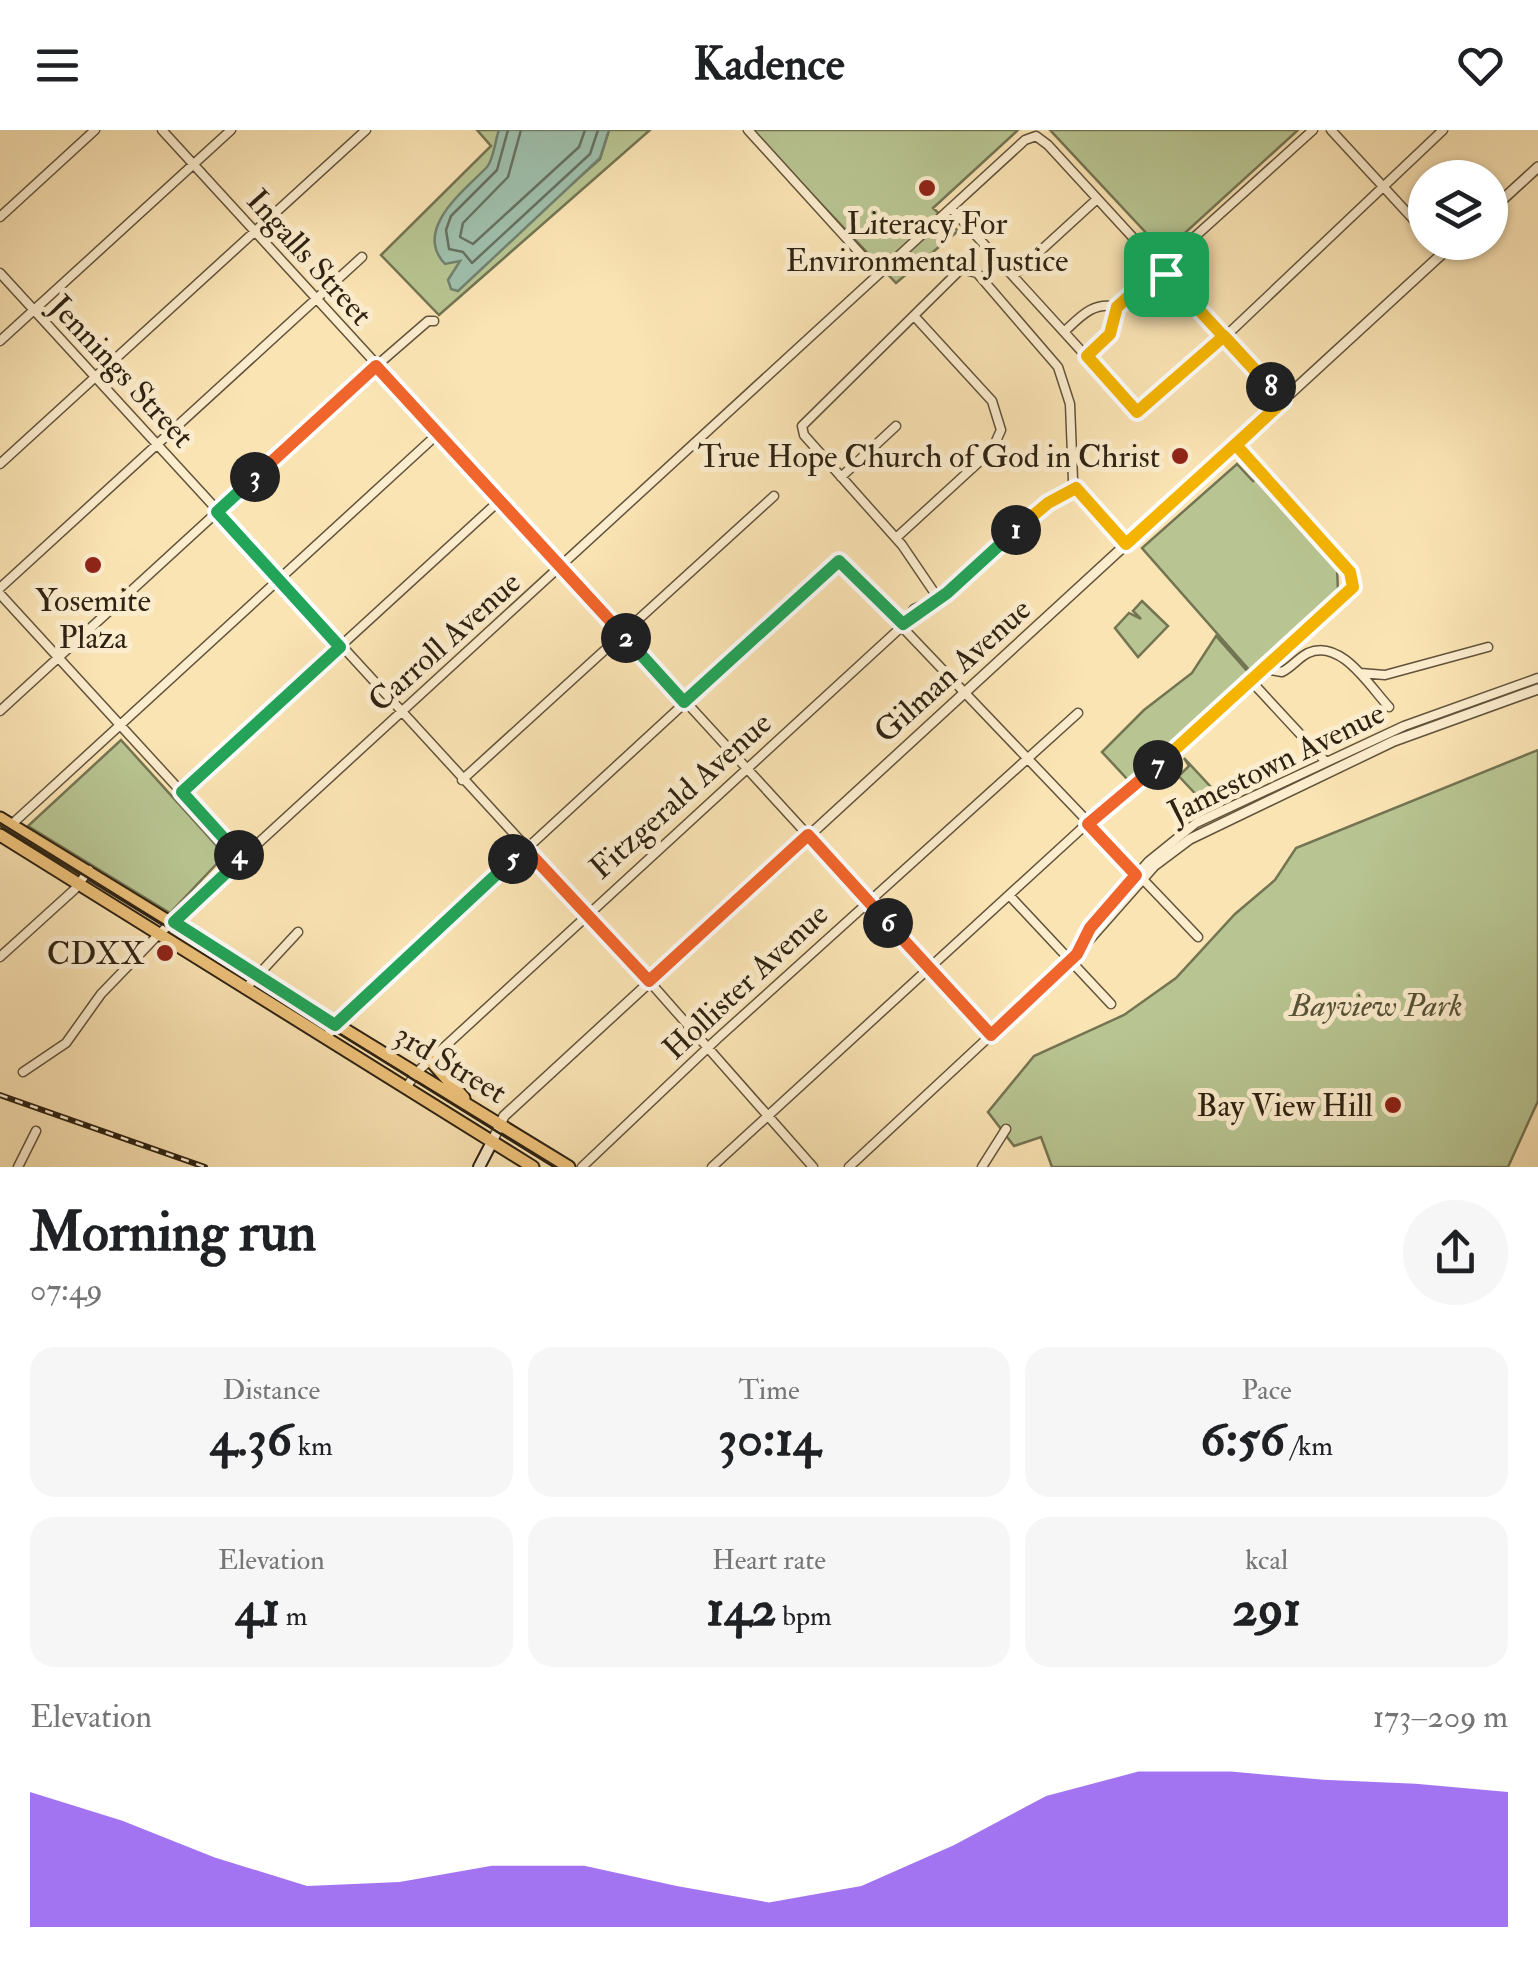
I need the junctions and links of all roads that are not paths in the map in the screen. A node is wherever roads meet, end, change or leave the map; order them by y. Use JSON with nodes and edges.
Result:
{"nodes":[{"id":1,"x":96,"y":130,"type":"edge"},
{"id":2,"x":162,"y":130,"type":"edge"},
{"id":3,"x":231,"y":130,"type":"edge"},
{"id":4,"x":366,"y":130,"type":"edge"},
{"id":5,"x":748,"y":130,"type":"edge"},
{"id":6,"x":1313,"y":130,"type":"edge"},
{"id":7,"x":1331,"y":130,"type":"edge"},
{"id":8,"x":1443,"y":130,"type":"edge"},
{"id":9,"x":192,"y":165,"type":"junction"},
{"id":10,"x":1538,"y":167,"type":"edge"},
{"id":11,"x":1382,"y":186,"type":"junction"},
{"id":12,"x":1508,"y":194,"type":"edge"},
{"id":13,"x":1097,"y":199,"type":"junction"},
{"id":14,"x":950,"y":208,"type":"junction"},
{"id":15,"x":1408,"y":214,"type":"edge"},
{"id":16,"x":0,"y":217,"type":"edge"},
{"id":17,"x":254,"y":232,"type":"junction"},
{"id":18,"x":362,"y":257,"type":"dead end"},
{"id":19,"x":1436,"y":260,"type":"edge"},
{"id":20,"x":1160,"y":268,"type":"junction"},
{"id":21,"x":877,"y":272,"type":"junction"},
{"id":22,"x":0,"y":273,"type":"edge"},
{"id":23,"x":1014,"y":275,"type":"junction"},
{"id":24,"x":315,"y":300,"type":"junction"},
{"id":25,"x":1117,"y":307,"type":"junction"},
{"id":26,"x":33,"y":310,"type":"junction"},
{"id":27,"x":916,"y":318,"type":"junction"},
{"id":28,"x":431,"y":321,"type":"dead end"},
{"id":29,"x":1064,"y":332,"type":"junction"},
{"id":30,"x":1224,"y":336,"type":"junction"},
{"id":31,"x":0,"y":341,"type":"edge"},
{"id":32,"x":1087,"y":356,"type":"junction"},
{"id":33,"x":376,"y":366,"type":"junction"},
{"id":34,"x":95,"y":377,"type":"junction"},
{"id":35,"x":1283,"y":401,"type":"junction"},
{"id":36,"x":896,"y":426,"type":"dead end"},
{"id":37,"x":430,"y":441,"type":"dead end"},
{"id":38,"x":156,"y":445,"type":"junction"},
{"id":39,"x":1236,"y":445,"type":"junction"},
{"id":40,"x":0,"y":464,"type":"edge"},
{"id":41,"x":840,"y":476,"type":"junction"},
{"id":42,"x":1076,"y":488,"type":"junction"},
{"id":43,"x":774,"y":496,"type":"dead end"},
{"id":44,"x":499,"y":501,"type":"junction"},
{"id":45,"x":217,"y":512,"type":"junction"},
{"id":46,"x":896,"y":538,"type":"junction"},
{"id":47,"x":1126,"y":544,"type":"junction"},
{"id":48,"x":561,"y":568,"type":"junction"},
{"id":49,"x":278,"y":579,"type":"junction"},
{"id":50,"x":0,"y":591,"type":"edge"},
{"id":51,"x":938,"y":598,"type":"junction"},
{"id":52,"x":903,"y":624,"type":"junction"},
{"id":53,"x":623,"y":635,"type":"junction"},
{"id":54,"x":340,"y":647,"type":"junction"},
{"id":55,"x":1488,"y":647,"type":"dead end"},
{"id":56,"x":59,"y":658,"type":"junction"},
{"id":57,"x":1352,"y":667,"type":"junction"},
{"id":58,"x":1265,"y":669,"type":"junction"},
{"id":59,"x":1251,"y":680,"type":"junction"},
{"id":60,"x":1533,"y":685,"type":"edge"},
{"id":61,"x":966,"y":691,"type":"junction"},
{"id":62,"x":684,"y":702,"type":"junction"},
{"id":63,"x":1388,"y":708,"type":"dead end"},
{"id":64,"x":0,"y":712,"type":"edge"},
{"id":65,"x":1078,"y":713,"type":"dead end"},
{"id":66,"x":401,"y":714,"type":"junction"},
{"id":67,"x":119,"y":725,"type":"junction"},
{"id":68,"x":1026,"y":756,"type":"junction"},
{"id":69,"x":1329,"y":766,"type":"junction"},
{"id":70,"x":746,"y":769,"type":"junction"},
{"id":71,"x":462,"y":780,"type":"junction"},
{"id":72,"x":182,"y":792,"type":"junction"},
{"id":73,"x":6,"y":821,"type":"edge"},
{"id":74,"x":1088,"y":824,"type":"junction"},
{"id":75,"x":0,"y":835,"type":"edge"},
{"id":76,"x":808,"y":835,"type":"junction"},
{"id":77,"x":525,"y":848,"type":"junction"},
{"id":78,"x":242,"y":858,"type":"junction"},
{"id":79,"x":89,"y":870,"type":"junction"},
{"id":80,"x":1139,"y":877,"type":"junction"},
{"id":81,"x":79,"y":884,"type":"junction"},
{"id":82,"x":1008,"y":896,"type":"junction"},
{"id":83,"x":868,"y":900,"type":"junction"},
{"id":84,"x":586,"y":915,"type":"junction"},
{"id":85,"x":174,"y":922,"type":"junction"},
{"id":86,"x":298,"y":932,"type":"dead end"},
{"id":87,"x":158,"y":936,"type":"junction"},
{"id":88,"x":1198,"y":937,"type":"dead end"},
{"id":89,"x":0,"y":957,"type":"edge"},
{"id":90,"x":1070,"y":962,"type":"junction"},
{"id":91,"x":928,"y":970,"type":"junction"},
{"id":92,"x":255,"y":974,"type":"junction"},
{"id":93,"x":649,"y":981,"type":"junction"},
{"id":94,"x":245,"y":989,"type":"junction"},
{"id":95,"x":1111,"y":1004,"type":"dead end"},
{"id":96,"x":335,"y":1025,"type":"junction"},
{"id":97,"x":991,"y":1035,"type":"junction"},
{"id":98,"x":327,"y":1038,"type":"junction"},
{"id":99,"x":709,"y":1048,"type":"junction"},
{"id":100,"x":430,"y":1060,"type":"junction"},
{"id":101,"x":23,"y":1072,"type":"dead end"},
{"id":102,"x":416,"y":1072,"type":"junction"},
{"id":103,"x":406,"y":1088,"type":"junction"},
{"id":104,"x":474,"y":1108,"type":"junction"},
{"id":105,"x":768,"y":1116,"type":"junction"},
{"id":106,"x":500,"y":1124,"type":"junction"},
{"id":107,"x":1006,"y":1130,"type":"dead end"},
{"id":108,"x":36,"y":1131,"type":"dead end"},
{"id":109,"x":492,"y":1142,"type":"junction"},
{"id":110,"x":18,"y":1167,"type":"edge"},
{"id":111,"x":479,"y":1167,"type":"edge"},
{"id":112,"x":533,"y":1167,"type":"edge"},
{"id":113,"x":569,"y":1167,"type":"edge"},
{"id":114,"x":582,"y":1167,"type":"edge"},
{"id":115,"x":712,"y":1167,"type":"edge"},
{"id":116,"x":814,"y":1167,"type":"edge"},
{"id":117,"x":849,"y":1167,"type":"edge"},
{"id":118,"x":982,"y":1167,"type":"edge"}],
"edges":[{"from":1,"to":16,"type":"street"},
{"from":2,"to":9,"type":"street","name":"Ingalls Street"},
{"from":3,"to":9,"type":"street"},
{"from":4,"to":17,"type":"street"},
{"from":5,"to":21,"type":"street"},
{"from":6,"to":20,"type":"street"},
{"from":7,"to":11,"type":"street"},
{"from":8,"to":11,"type":"street"},
{"from":9,"to":17,"type":"street","name":"Ingalls Street"},
{"from":9,"to":26,"type":"street"},
{"from":10,"to":12,"type":"street"},
{"from":11,"to":15,"type":"street"},
{"from":11,"to":30,"type":"street"},
{"from":13,"to":14,"type":"street","name":"Carroll Avenue"},
{"from":13,"to":20,"type":"street"},
{"from":13,"to":23,"type":"street"},
{"from":14,"to":21,"type":"street","name":"Carroll Avenue"},
{"from":14,"to":23,"type":"street"},
{"from":17,"to":24,"type":"street","name":"Ingalls Street"},
{"from":17,"to":34,"type":"street"},
{"from":18,"to":24,"type":"street"},
{"from":19,"to":35,"type":"street","name":"Gilman Avenue"},
{"from":20,"to":25,"type":"street"},
{"from":20,"to":30,"type":"street"},
{"from":21,"to":48,"type":"street","name":"Carroll Avenue"},
{"from":22,"to":26,"type":"street","name":"Jennings Street"},
{"from":23,"to":29,"type":"street"},
{"from":24,"to":33,"type":"street","name":"Ingalls Street"},
{"from":24,"to":38,"type":"street"},
{"from":25,"to":29,"type":"street"},
{"from":25,"to":32,"type":"street"},
{"from":26,"to":31,"type":"street"},
{"from":26,"to":34,"type":"street","name":"Jennings Street"},
{"from":27,"to":41,"type":"street"},
{"from":27,"to":42,"type":"street"},
{"from":27,"to":46,"type":"street"},
{"from":28,"to":33,"type":"street"},
{"from":29,"to":32,"type":"street"},
{"from":30,"to":32,"type":"street"},
{"from":30,"to":35,"type":"street"},
{"from":33,"to":44,"type":"street","name":"Ingalls Street"},
{"from":33,"to":45,"type":"street"},
{"from":34,"to":38,"type":"street","name":"Jennings Street"},
{"from":34,"to":40,"type":"street"},
{"from":35,"to":39,"type":"street","name":"Gilman Avenue"},
{"from":36,"to":41,"type":"street"},
{"from":37,"to":49,"type":"street"},
{"from":38,"to":45,"type":"street","name":"Jennings Street"},
{"from":38,"to":50,"type":"street"},
{"from":39,"to":47,"type":"street","name":"Gilman Avenue"},
{"from":39,"to":58,"type":"street"},
{"from":41,"to":46,"type":"street"},
{"from":42,"to":47,"type":"street"},
{"from":42,"to":51,"type":"street","name":"Fitzgerald Avenue"},
{"from":43,"to":53,"type":"street"},
{"from":44,"to":48,"type":"street","name":"Ingalls Street"},
{"from":44,"to":54,"type":"street"},
{"from":45,"to":49,"type":"street","name":"Jennings Street"},
{"from":45,"to":56,"type":"street"},
{"from":46,"to":51,"type":"street"},
{"from":47,"to":61,"type":"street","name":"Gilman Avenue"},
{"from":48,"to":53,"type":"street","name":"Ingalls Street"},
{"from":48,"to":66,"type":"street","name":"Carroll Avenue"},
{"from":49,"to":54,"type":"street","name":"Jennings Street"},
{"from":49,"to":67,"type":"street"},
{"from":50,"to":56,"type":"street"},
{"from":51,"to":52,"type":"street","name":"Fitzgerald Avenue"},
{"from":52,"to":61,"type":"street"},
{"from":52,"to":62,"type":"street"},
{"from":52,"to":70,"type":"street","name":"Fitzgerald Avenue"},
{"from":53,"to":62,"type":"street","name":"Ingalls Street"},
{"from":53,"to":71,"type":"street"},
{"from":54,"to":66,"type":"street","name":"Jennings Street"},
{"from":54,"to":72,"type":"street"},
{"from":55,"to":57,"type":"street"},
{"from":56,"to":64,"type":"street"},
{"from":56,"to":67,"type":"street"},
{"from":57,"to":58,"type":"street"},
{"from":57,"to":63,"type":"street"},
{"from":58,"to":59,"type":"street"},
{"from":59,"to":69,"type":"street"},
{"from":59,"to":74,"type":"street"},
{"from":60,"to":69,"type":"street","name":"Jamestown Avenue"},
{"from":61,"to":68,"type":"street"},
{"from":61,"to":76,"type":"street","name":"Gilman Avenue"},
{"from":62,"to":70,"type":"street","name":"Ingalls Street"},
{"from":62,"to":77,"type":"street"},
{"from":65,"to":68,"type":"street","name":"Hollister Avenue"},
{"from":66,"to":71,"type":"street","name":"Jennings Street"},
{"from":66,"to":78,"type":"street","name":"Carroll Avenue"},
{"from":67,"to":72,"type":"street"},
{"from":67,"to":73,"type":"street"},
{"from":68,"to":74,"type":"street"},
{"from":68,"to":83,"type":"street","name":"Hollister Avenue"},
{"from":69,"to":80,"type":"street","name":"Jamestown Avenue"},
{"from":70,"to":76,"type":"street","name":"Ingalls Street"},
{"from":70,"to":84,"type":"street","name":"Fitzgerald Avenue"},
{"from":71,"to":77,"type":"street","name":"Jennings Street"},
{"from":72,"to":78,"type":"street"},
{"from":73,"to":75,"type":"street"},
{"from":73,"to":79,"type":"main road","name":"3rd Street"},
{"from":74,"to":80,"type":"street"},
{"from":74,"to":82,"type":"street"},
{"from":75,"to":81,"type":"main road","name":"3rd Street"},
{"from":76,"to":83,"type":"street","name":"Ingalls Street"},
{"from":76,"to":93,"type":"street","name":"Gilman Avenue"},
{"from":77,"to":84,"type":"street","name":"Jennings Street"},
{"from":77,"to":96,"type":"street"},
{"from":78,"to":85,"type":"street","name":"Carroll Avenue"},
{"from":79,"to":81,"type":"street"},
{"from":79,"to":85,"type":"main road","name":"3rd Street"},
{"from":80,"to":88,"type":"street"},
{"from":80,"to":90,"type":"street","name":"Jamestown Avenue"},
{"from":81,"to":87,"type":"main road","name":"3rd Street"},
{"from":81,"to":89,"type":"street"},
{"from":82,"to":90,"type":"street"},
{"from":82,"to":91,"type":"street"},
{"from":83,"to":91,"type":"street","name":"Ingalls Street"},
{"from":83,"to":99,"type":"street","name":"Hollister Avenue"},
{"from":84,"to":93,"type":"street","name":"Jennings Street"},
{"from":84,"to":100,"type":"street","name":"Fitzgerald Avenue"},
{"from":85,"to":87,"type":"street","name":"Carroll Avenue"},
{"from":85,"to":92,"type":"main road","name":"3rd Street"},
{"from":86,"to":92,"type":"street"},
{"from":87,"to":94,"type":"main road","name":"3rd Street"},
{"from":87,"to":101,"type":"street","name":"Carroll Avenue"},
{"from":90,"to":95,"type":"street"},
{"from":90,"to":97,"type":"street","name":"Jamestown Avenue"},
{"from":91,"to":97,"type":"street","name":"Ingalls Street"},
{"from":91,"to":105,"type":"street"},
{"from":92,"to":94,"type":"street"},
{"from":92,"to":96,"type":"main road","name":"3rd Street"},
{"from":93,"to":99,"type":"street","name":"Jennings Street"},
{"from":93,"to":106,"type":"street","name":"Gilman Avenue"},
{"from":94,"to":98,"type":"main road","name":"3rd Street"},
{"from":96,"to":98,"type":"street"},
{"from":96,"to":102,"type":"main road","name":"3rd Street"},
{"from":97,"to":117,"type":"street","name":"Jamestown Avenue"},
{"from":98,"to":103,"type":"main road","name":"3rd Street"},
{"from":99,"to":105,"type":"street","name":"Jennings Street"},
{"from":99,"to":114,"type":"street","name":"Hollister Avenue"},
{"from":100,"to":102,"type":"street","name":"Fitzgerald Avenue"},
{"from":100,"to":104,"type":"main road"},
{"from":102,"to":103,"type":"street","name":"Fitzgerald Avenue"},
{"from":102,"to":104,"type":"main road","name":"3rd Street"},
{"from":103,"to":109,"type":"main road","name":"3rd Street"},
{"from":104,"to":106,"type":"main road","name":"3rd Street"},
{"from":105,"to":115,"type":"street"},
{"from":105,"to":116,"type":"street","name":"Jennings Street"},
{"from":106,"to":109,"type":"street","name":"Gilman Avenue"},
{"from":106,"to":113,"type":"main road","name":"3rd Street"},
{"from":107,"to":118,"type":"street"},
{"from":108,"to":110,"type":"street"},
{"from":109,"to":111,"type":"main road"},
{"from":109,"to":112,"type":"main road","name":"3rd Street"}]}
